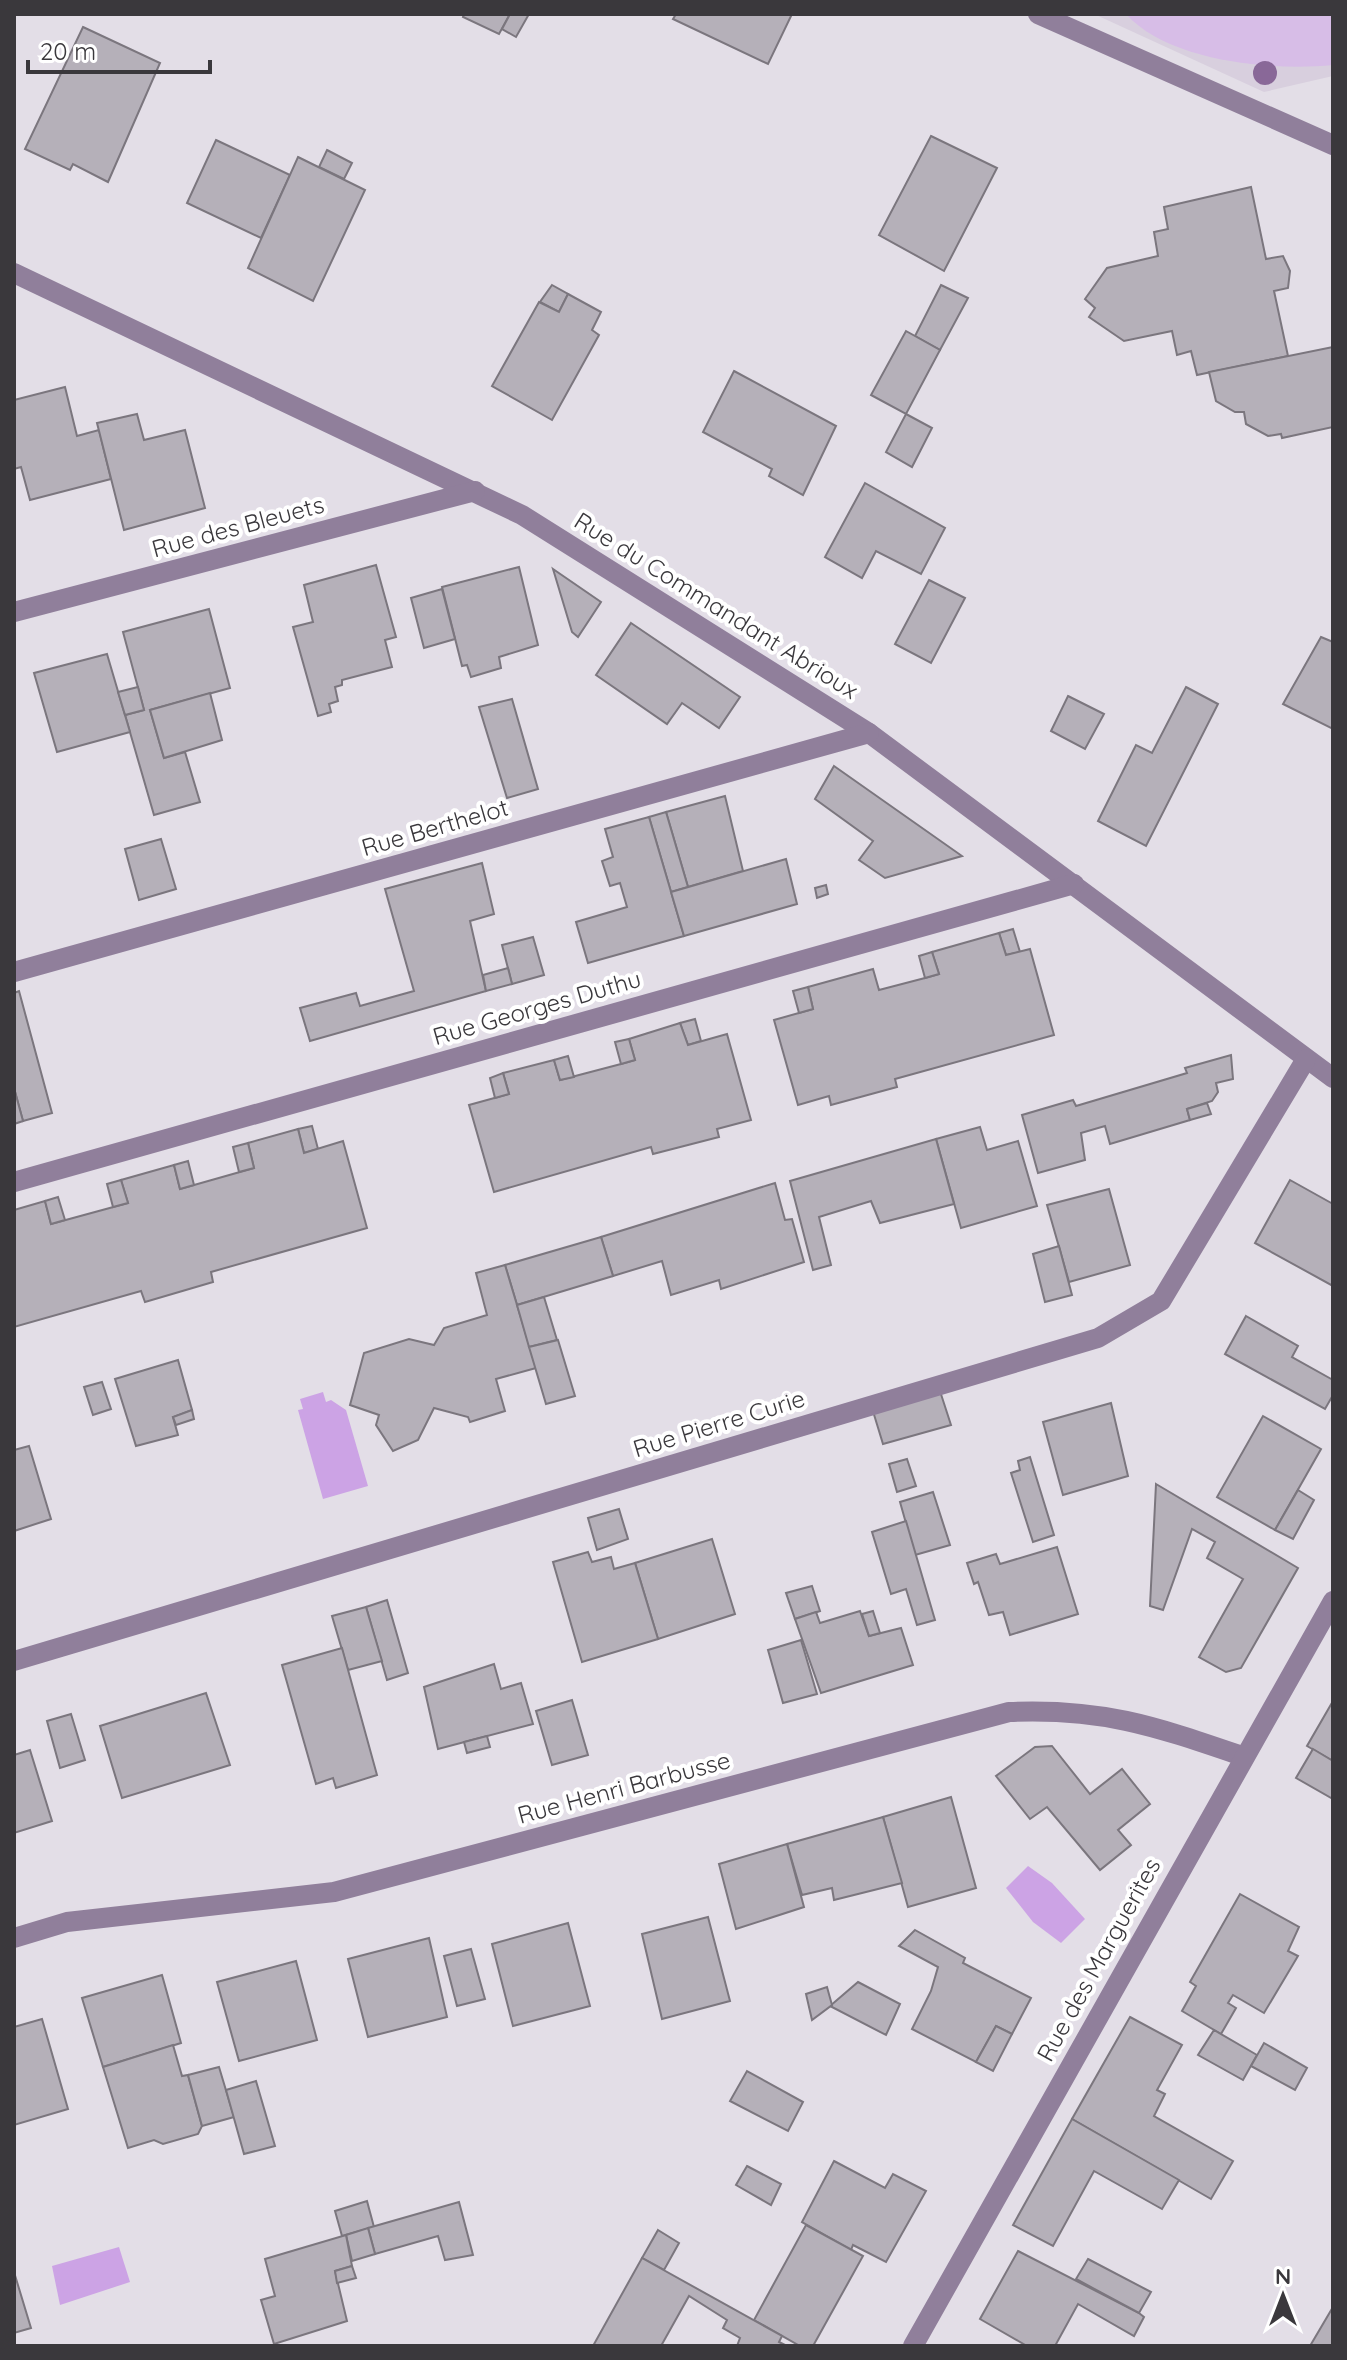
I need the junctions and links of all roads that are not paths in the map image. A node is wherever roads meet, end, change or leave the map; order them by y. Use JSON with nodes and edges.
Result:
{"nodes":[{"id":1,"x":1038,"y":14,"type":"edge"},
{"id":2,"x":1333,"y":145,"type":"edge"},
{"id":3,"x":14,"y":273,"type":"edge"},
{"id":4,"x":475,"y":491,"type":"junction"},
{"id":5,"x":14,"y":612,"type":"edge"},
{"id":6,"x":869,"y":733,"type":"junction"},
{"id":7,"x":1074,"y":884,"type":"junction"},
{"id":8,"x":14,"y":972,"type":"edge"},
{"id":9,"x":1306,"y":1059,"type":"junction"},
{"id":10,"x":1333,"y":1078,"type":"edge"},
{"id":11,"x":14,"y":1182,"type":"edge"},
{"id":12,"x":1333,"y":1601,"type":"edge"},
{"id":13,"x":14,"y":1661,"type":"edge"},
{"id":14,"x":1242,"y":1756,"type":"junction"},
{"id":15,"x":14,"y":1938,"type":"edge"},
{"id":16,"x":913,"y":2346,"type":"edge"}],
"edges":[{"from":1,"to":2,"type":"street"},
{"from":3,"to":4,"type":"street","name":"Rue du Commandant Abrioux"},
{"from":4,"to":5,"type":"street","name":"Rue des Bleuets"},
{"from":4,"to":6,"type":"street","name":"Rue du Commandant Abrioux"},
{"from":6,"to":7,"type":"street","name":"Rue du Commandant Abrioux"},
{"from":6,"to":8,"type":"street","name":"Rue Berthelot"},
{"from":7,"to":9,"type":"street","name":"Rue du Commandant Abrioux"},
{"from":7,"to":11,"type":"street","name":"Rue Georges Duthu"},
{"from":9,"to":10,"type":"street","name":"Rue du Commandant Abrioux"},
{"from":9,"to":13,"type":"street","name":"Rue Pierre Curie"},
{"from":12,"to":14,"type":"street","name":"Rue des Marguerites"},
{"from":14,"to":15,"type":"street","name":"Rue Henri Barbusse"},
{"from":14,"to":16,"type":"street","name":"Rue des Marguerites"}]}
